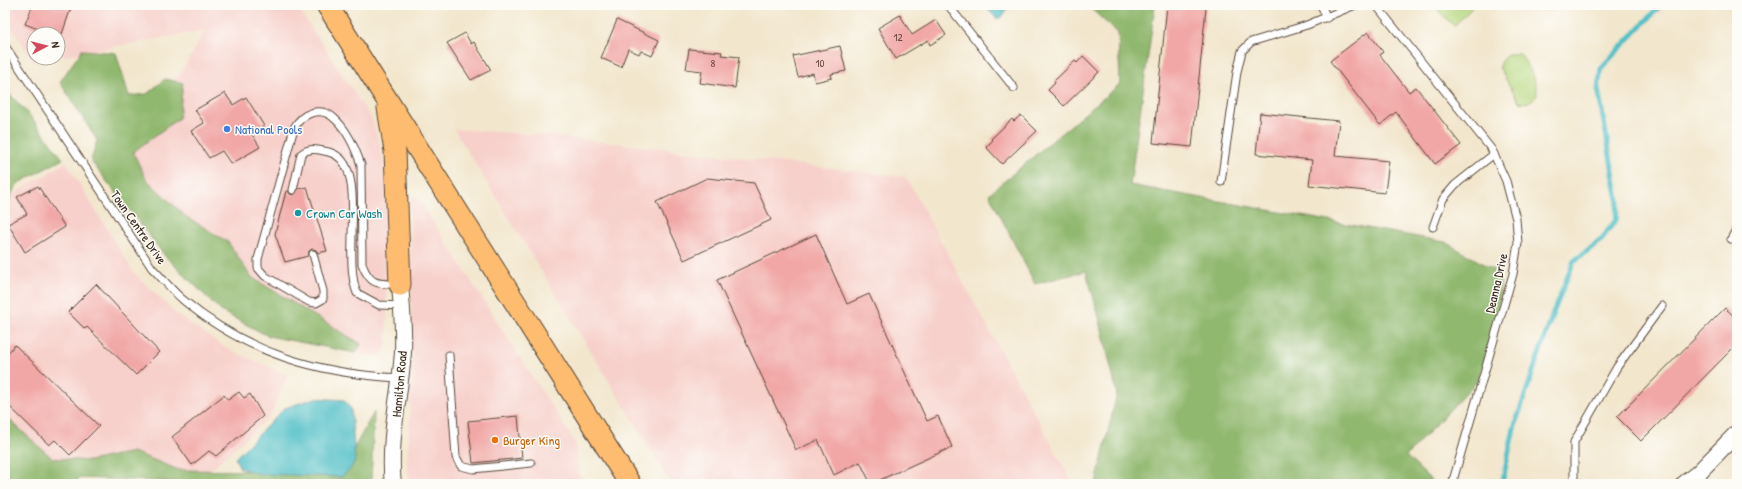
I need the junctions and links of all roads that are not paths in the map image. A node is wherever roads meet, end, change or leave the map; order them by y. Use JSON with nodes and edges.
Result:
{"nodes":[{"id":1,"x":327,"y":5,"type":"edge"},
{"id":2,"x":948,"y":5,"type":"edge"},
{"id":3,"x":1321,"y":5,"type":"edge"},
{"id":4,"x":1355,"y":5,"type":"edge"},
{"id":5,"x":1376,"y":5,"type":"edge"},
{"id":6,"x":1327,"y":18,"type":"junction"},
{"id":7,"x":5,"y":46,"type":"edge"},
{"id":8,"x":1014,"y":88,"type":"dead end"},
{"id":9,"x":386,"y":98,"type":"junction"},
{"id":10,"x":1494,"y":154,"type":"junction"},
{"id":11,"x":1221,"y":182,"type":"dead end"},
{"id":12,"x":293,"y":190,"type":"dead end"},
{"id":13,"x":1433,"y":227,"type":"dead end"},
{"id":14,"x":1737,"y":228,"type":"edge"},
{"id":15,"x":1731,"y":239,"type":"dead end"},
{"id":16,"x":313,"y":254,"type":"dead end"},
{"id":17,"x":400,"y":284,"type":"junction"},
{"id":18,"x":402,"y":306,"type":"junction"},
{"id":19,"x":1662,"y":306,"type":"dead end"},
{"id":20,"x":449,"y":355,"type":"dead end"},
{"id":21,"x":400,"y":378,"type":"junction"},
{"id":22,"x":1737,"y":433,"type":"edge"},
{"id":23,"x":531,"y":463,"type":"dead end"},
{"id":24,"x":1702,"y":479,"type":"edge"},
{"id":25,"x":393,"y":484,"type":"edge"},
{"id":26,"x":630,"y":484,"type":"edge"},
{"id":27,"x":1452,"y":484,"type":"edge"},
{"id":28,"x":1574,"y":484,"type":"edge"},
{"id":29,"x":1684,"y":484,"type":"edge"}],
"edges":[{"from":1,"to":9,"type":"main road"},
{"from":2,"to":8,"type":"lane"},
{"from":3,"to":6,"type":"lane"},
{"from":4,"to":6,"type":"lane"},
{"from":5,"to":10,"type":"lane","name":"Deanna Drive"},
{"from":6,"to":11,"type":"lane"},
{"from":7,"to":21,"type":"lane","name":"Town Centre Drive"},
{"from":9,"to":17,"type":"main road"},
{"from":9,"to":26,"type":"main road"},
{"from":10,"to":13,"type":"lane"},
{"from":10,"to":27,"type":"lane","name":"Deanna Drive"},
{"from":12,"to":18,"type":"lane"},
{"from":14,"to":15,"type":"lane"},
{"from":16,"to":17,"type":"lane"},
{"from":17,"to":18,"type":"street","name":"Hamilton Road"},
{"from":18,"to":21,"type":"street","name":"Hamilton Road"},
{"from":19,"to":28,"type":"lane"},
{"from":20,"to":23,"type":"lane"},
{"from":21,"to":25,"type":"street","name":"Hamilton Road"},
{"from":22,"to":24,"type":"street"},
{"from":24,"to":29,"type":"street"}]}
